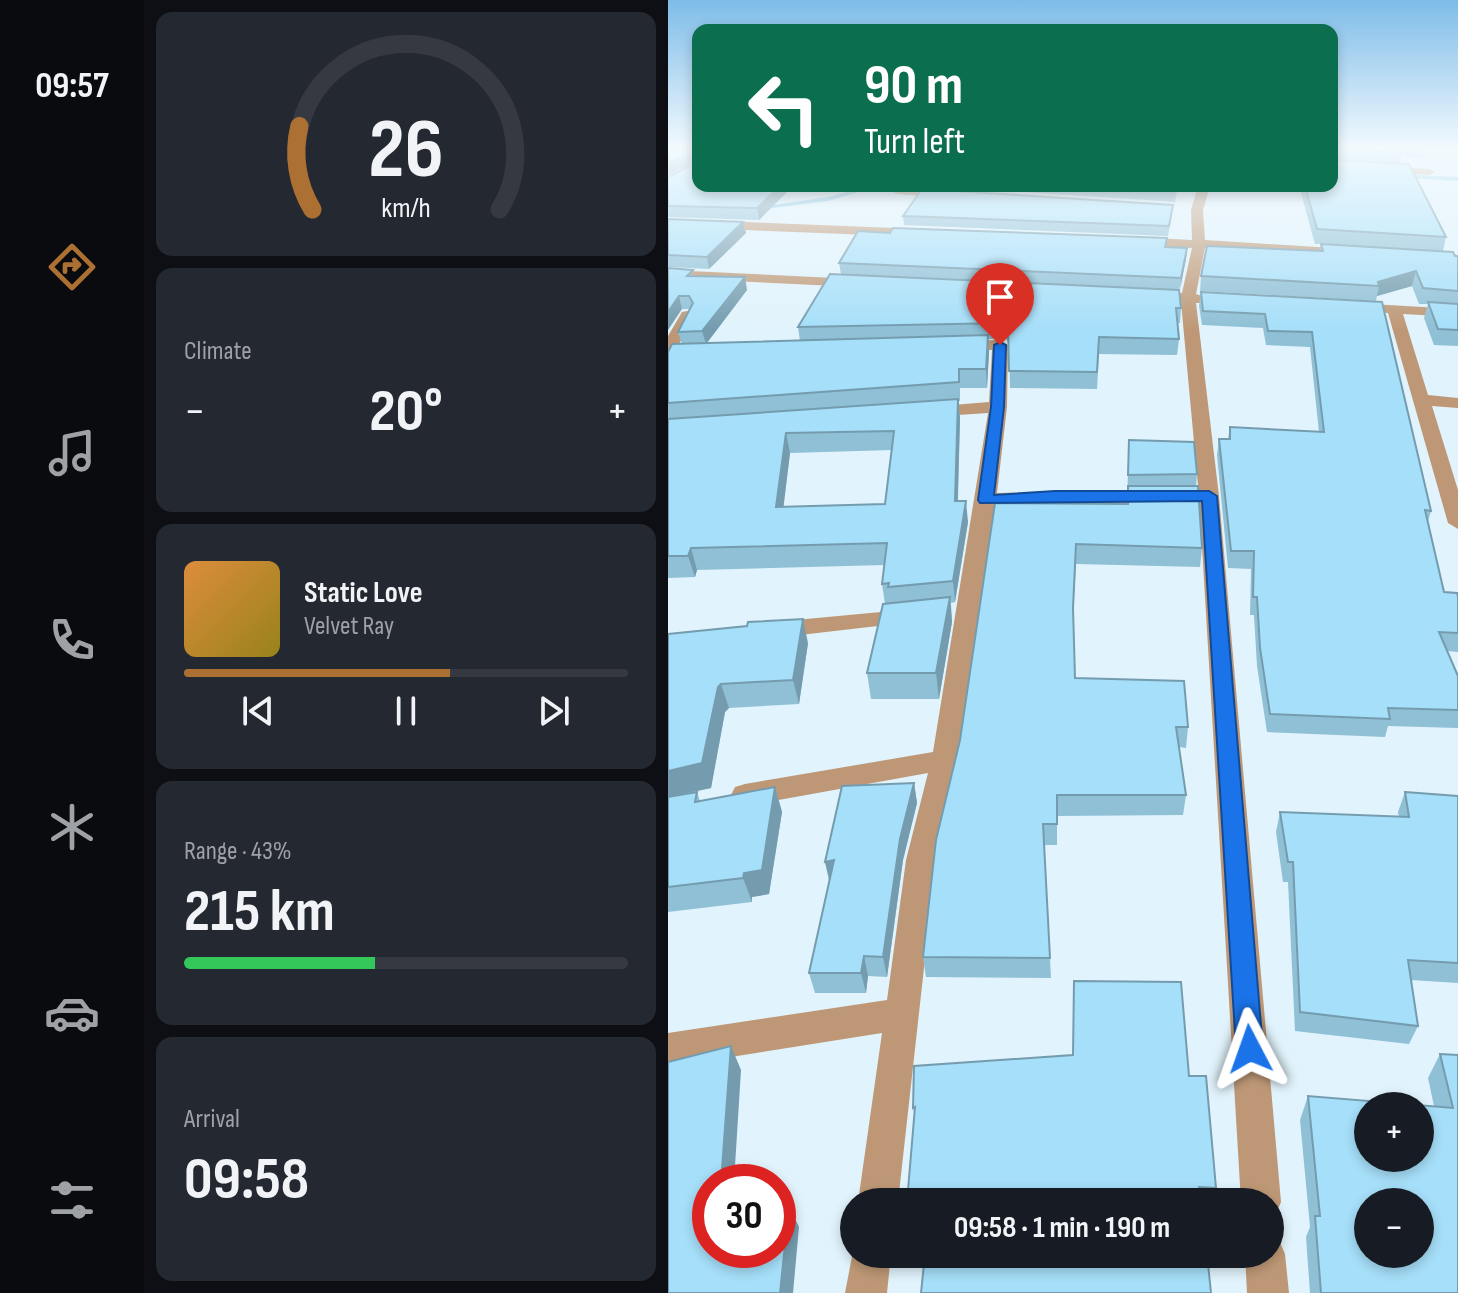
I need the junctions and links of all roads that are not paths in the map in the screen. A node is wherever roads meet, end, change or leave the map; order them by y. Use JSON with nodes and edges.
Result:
{"nodes":[{"id":1,"x":1187,"y":209,"type":"edge"},
{"id":2,"x":1197,"y":210,"type":"joint"},
{"id":3,"x":668,"y":223,"type":"edge"},
{"id":4,"x":933,"y":233,"type":"edge"},
{"id":5,"x":1120,"y":240,"type":"edge"},
{"id":6,"x":1199,"y":244,"type":"junction"},
{"id":7,"x":1351,"y":253,"type":"edge"},
{"id":8,"x":668,"y":274,"type":"edge"},
{"id":9,"x":876,"y":284,"type":"edge"},
{"id":10,"x":1126,"y":295,"type":"edge"},
{"id":11,"x":1188,"y":298,"type":"junction"},
{"id":12,"x":1220,"y":300,"type":"edge"},
{"id":13,"x":1331,"y":306,"type":"edge"},
{"id":14,"x":1394,"y":309,"type":"junction"},
{"id":15,"x":1458,"y":313,"type":"edge"},
{"id":16,"x":687,"y":315,"type":"edge"},
{"id":17,"x":937,"y":347,"type":"edge"},
{"id":18,"x":673,"y":352,"type":"edge"},
{"id":19,"x":1421,"y":400,"type":"junction"},
{"id":20,"x":1458,"y":403,"type":"edge"},
{"id":21,"x":998,"y":407,"type":"junction"},
{"id":22,"x":904,"y":414,"type":"edge"},
{"id":23,"x":1454,"y":494,"type":"edge"},
{"id":24,"x":1194,"y":496,"type":"junction"},
{"id":25,"x":986,"y":500,"type":"junction"},
{"id":26,"x":1458,"y":523,"type":"edge"},
{"id":27,"x":951,"y":612,"type":"junction"},
{"id":28,"x":747,"y":633,"type":"edge"},
{"id":29,"x":945,"y":760,"type":"junction"},
{"id":30,"x":714,"y":801,"type":"edge"},
{"id":31,"x":901,"y":1014,"type":"junction"},
{"id":32,"x":668,"y":1050,"type":"edge"},
{"id":33,"x":880,"y":1188,"type":"edge"},
{"id":34,"x":1260,"y":1188,"type":"edge"},
{"id":35,"x":869,"y":1268,"type":"edge"},
{"id":36,"x":1266,"y":1268,"type":"edge"},
{"id":37,"x":866,"y":1293,"type":"edge"},
{"id":38,"x":1268,"y":1293,"type":"edge"}],
"edges":[{"from":1,"to":2,"type":"street"},
{"from":2,"to":6,"type":"street"},
{"from":3,"to":4,"type":"street"},
{"from":5,"to":6,"type":"street"},
{"from":6,"to":7,"type":"street"},
{"from":6,"to":11,"type":"street"},
{"from":8,"to":9,"type":"street"},
{"from":10,"to":11,"type":"street"},
{"from":11,"to":12,"type":"street"},
{"from":11,"to":24,"type":"street"},
{"from":13,"to":14,"type":"street"},
{"from":14,"to":15,"type":"street"},
{"from":14,"to":19,"type":"street"},
{"from":16,"to":18,"type":"street"},
{"from":17,"to":21,"type":"street"},
{"from":19,"to":20,"type":"street"},
{"from":19,"to":23,"type":"street"},
{"from":21,"to":22,"type":"street"},
{"from":21,"to":25,"type":"street"},
{"from":23,"to":26,"type":"street"},
{"from":24,"to":25,"type":"street"},
{"from":24,"to":34,"type":"street"},
{"from":25,"to":27,"type":"street"},
{"from":27,"to":28,"type":"street"},
{"from":27,"to":29,"type":"street"},
{"from":29,"to":30,"type":"street"},
{"from":29,"to":31,"type":"street"},
{"from":31,"to":32,"type":"street"},
{"from":31,"to":33,"type":"street"},
{"from":35,"to":37,"type":"street"},
{"from":36,"to":38,"type":"street"}]}
